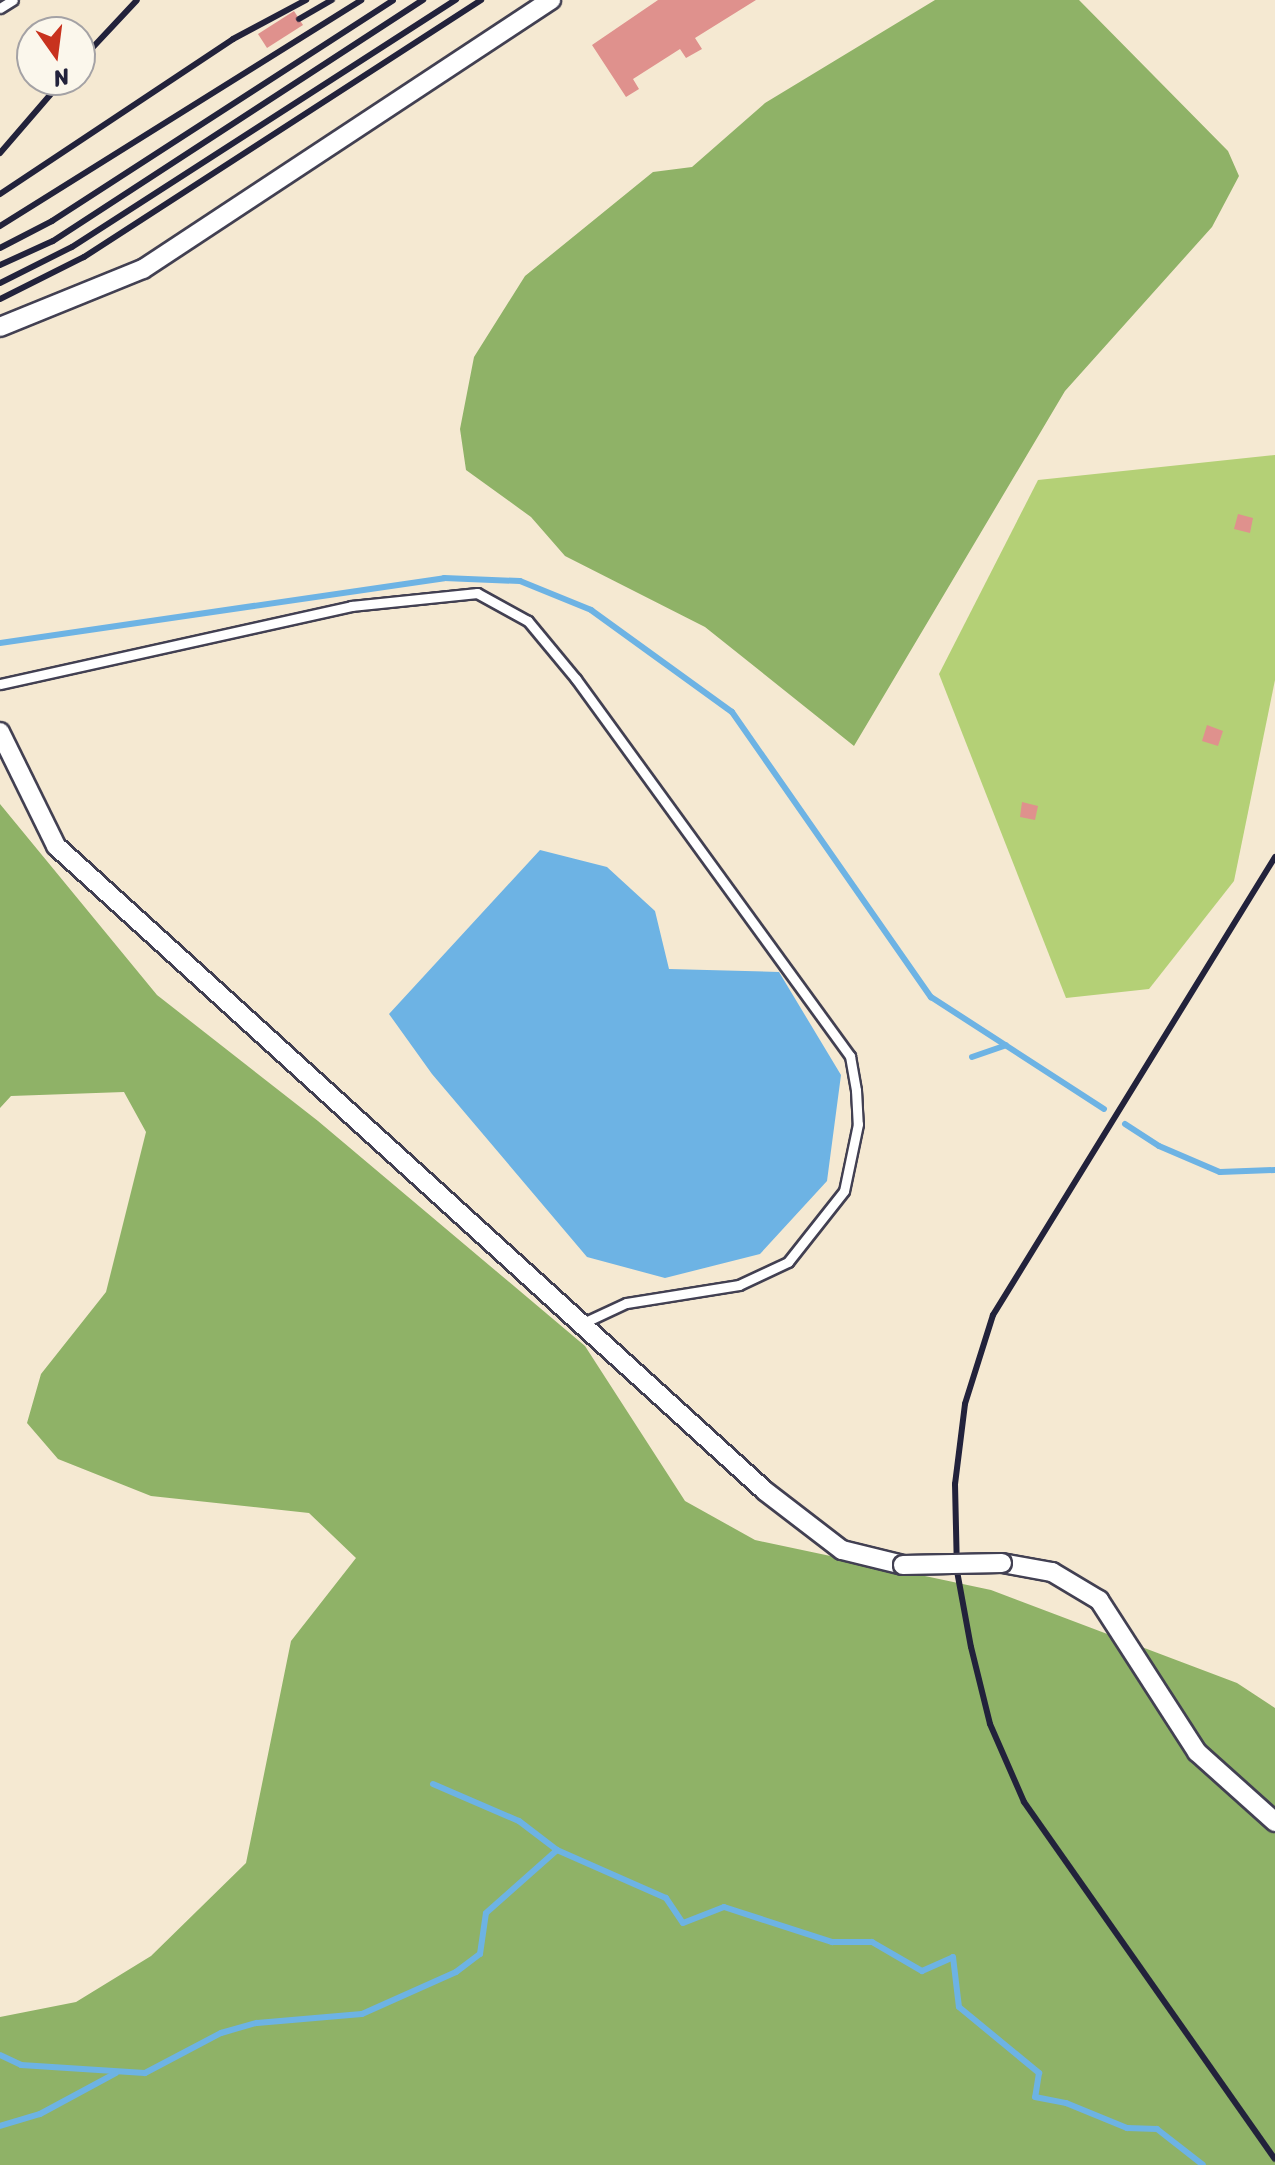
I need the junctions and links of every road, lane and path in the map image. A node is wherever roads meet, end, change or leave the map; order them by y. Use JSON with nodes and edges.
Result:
{"nodes":[{"id":1,"x":13,"y":0,"type":"edge"},
{"id":2,"x":551,"y":0,"type":"edge"},
{"id":3,"x":0,"y":8,"type":"edge"},
{"id":4,"x":0,"y":327,"type":"edge"},
{"id":5,"x":0,"y":684,"type":"edge"},
{"id":6,"x":0,"y":732,"type":"edge"},
{"id":7,"x":581,"y":1324,"type":"junction"},
{"id":8,"x":1275,"y":1822,"type":"edge"}],
"edges":[{"from":1,"to":3,"type":"lane"},
{"from":2,"to":4,"type":"street"},
{"from":5,"to":7,"type":"lane"},
{"from":6,"to":7,"type":"street"},
{"from":7,"to":8,"type":"street","bridge":true}]}
